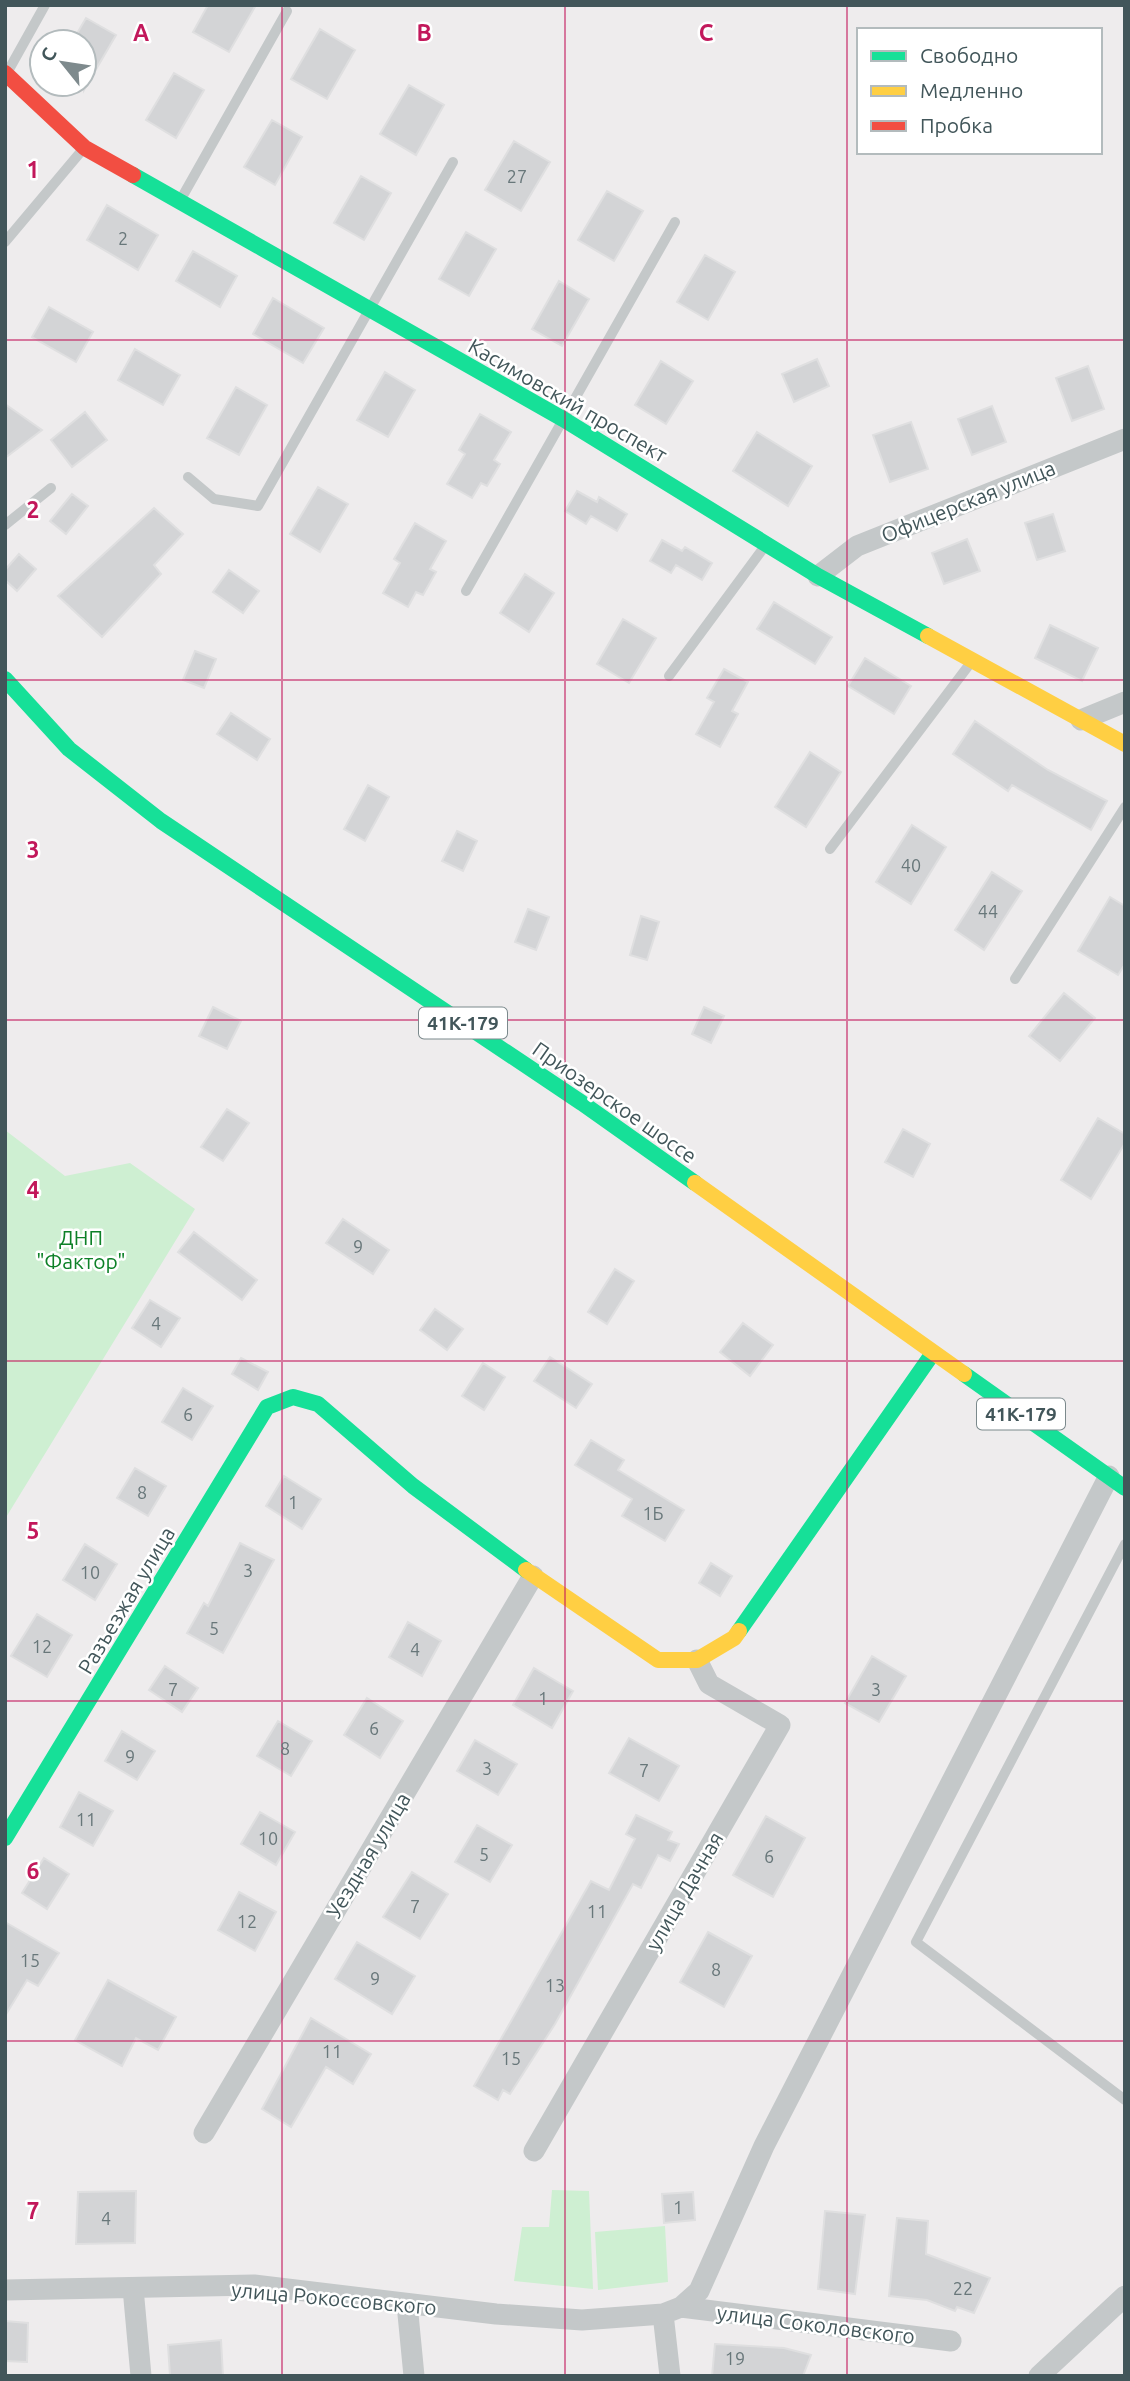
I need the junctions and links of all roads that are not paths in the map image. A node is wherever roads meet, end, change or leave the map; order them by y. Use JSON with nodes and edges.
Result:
{"nodes":[{"id":1,"x":45,"y":5,"type":"edge"},
{"id":2,"x":286,"y":10,"type":"dead end"},
{"id":3,"x":6,"y":73,"type":"edge"},
{"id":4,"x":85,"y":148,"type":"junction"},
{"id":5,"x":453,"y":162,"type":"dead end"},
{"id":6,"x":180,"y":201,"type":"junction"},
{"id":7,"x":675,"y":222,"type":"dead end"},
{"id":8,"x":5,"y":242,"type":"edge"},
{"id":9,"x":369,"y":309,"type":"junction"},
{"id":10,"x":563,"y":419,"type":"junction"},
{"id":11,"x":1125,"y":439,"type":"edge"},
{"id":12,"x":188,"y":477,"type":"dead end"},
{"id":13,"x":51,"y":488,"type":"dead end"},
{"id":14,"x":5,"y":525,"type":"edge"},
{"id":15,"x":768,"y":543,"type":"junction"},
{"id":16,"x":818,"y":576,"type":"junction"},
{"id":17,"x":466,"y":591,"type":"dead end"},
{"id":18,"x":972,"y":662,"type":"junction"},
{"id":19,"x":669,"y":676,"type":"dead end"},
{"id":20,"x":5,"y":679,"type":"edge"},
{"id":21,"x":1125,"y":702,"type":"edge"},
{"id":22,"x":1081,"y":720,"type":"junction"},
{"id":23,"x":1125,"y":744,"type":"edge"},
{"id":24,"x":1125,"y":807,"type":"edge"},
{"id":25,"x":830,"y":849,"type":"dead end"},
{"id":26,"x":1015,"y":979,"type":"dead end"},
{"id":27,"x":933,"y":1353,"type":"junction"},
{"id":28,"x":1117,"y":1482,"type":"edge"},
{"id":29,"x":1125,"y":1544,"type":"edge"},
{"id":30,"x":533,"y":1576,"type":"junction"},
{"id":31,"x":697,"y":1660,"type":"junction"},
{"id":32,"x":5,"y":1838,"type":"edge"},
{"id":33,"x":1125,"y":2100,"type":"edge"},
{"id":34,"x":204,"y":2133,"type":"dead end"},
{"id":35,"x":534,"y":2151,"type":"dead end"},
{"id":36,"x":133,"y":2288,"type":"junction"},
{"id":37,"x":5,"y":2290,"type":"edge"},
{"id":38,"x":407,"y":2304,"type":"junction"},
{"id":39,"x":1120,"y":2309,"type":"edge"},
{"id":40,"x":672,"y":2310,"type":"junction"},
{"id":41,"x":951,"y":2341,"type":"dead end"},
{"id":42,"x":141,"y":2376,"type":"edge"},
{"id":43,"x":414,"y":2376,"type":"edge"},
{"id":44,"x":670,"y":2376,"type":"edge"},
{"id":45,"x":1039,"y":2376,"type":"edge"}],
"edges":[{"from":1,"to":3,"type":"lane"},
{"from":2,"to":6,"type":"lane"},
{"from":3,"to":4,"type":"street","name":"Касимовский проспект"},
{"from":4,"to":6,"type":"street","name":"Касимовский проспект"},
{"from":4,"to":8,"type":"lane"},
{"from":5,"to":9,"type":"lane"},
{"from":6,"to":9,"type":"street","name":"Касимовский проспект"},
{"from":7,"to":10,"type":"lane"},
{"from":9,"to":10,"type":"street","name":"Касимовский проспект"},
{"from":9,"to":12,"type":"lane"},
{"from":10,"to":15,"type":"street","name":"Касимовский проспект"},
{"from":10,"to":17,"type":"lane"},
{"from":11,"to":16,"type":"street","name":"Офицерская улица"},
{"from":13,"to":14,"type":"lane"},
{"from":15,"to":16,"type":"street","name":"Касимовский проспект"},
{"from":15,"to":19,"type":"lane"},
{"from":16,"to":18,"type":"street","name":"Касимовский проспект"},
{"from":18,"to":22,"type":"street","name":"Касимовский проспект"},
{"from":18,"to":25,"type":"lane"},
{"from":20,"to":27,"type":"street","name":"Приозерское шоссе","number":"41К-179"},
{"from":21,"to":22,"type":"street"},
{"from":22,"to":23,"type":"street","name":"Касимовский проспект"},
{"from":24,"to":26,"type":"lane"},
{"from":27,"to":28,"type":"street","name":"Приозерское шоссе","number":"41К-179"},
{"from":27,"to":31,"type":"street"},
{"from":28,"to":40,"type":"street","name":"улица Соколовского"},
{"from":29,"to":33,"type":"lane"},
{"from":30,"to":31,"type":"street"},
{"from":30,"to":32,"type":"street","name":"Разъезжая улица"},
{"from":30,"to":34,"type":"street","name":"Уездная улица"},
{"from":31,"to":35,"type":"street","name":"улица Дачная"},
{"from":36,"to":37,"type":"street","name":"улица Рокоссовского"},
{"from":36,"to":38,"type":"street","name":"улица Рокоссовского"},
{"from":36,"to":42,"type":"street"},
{"from":38,"to":40,"type":"street","name":"улица Рокоссовского"},
{"from":38,"to":43,"type":"street"},
{"from":39,"to":45,"type":"street"},
{"from":40,"to":41,"type":"street","name":"улица Соколовского"},
{"from":40,"to":44,"type":"street"}]}
